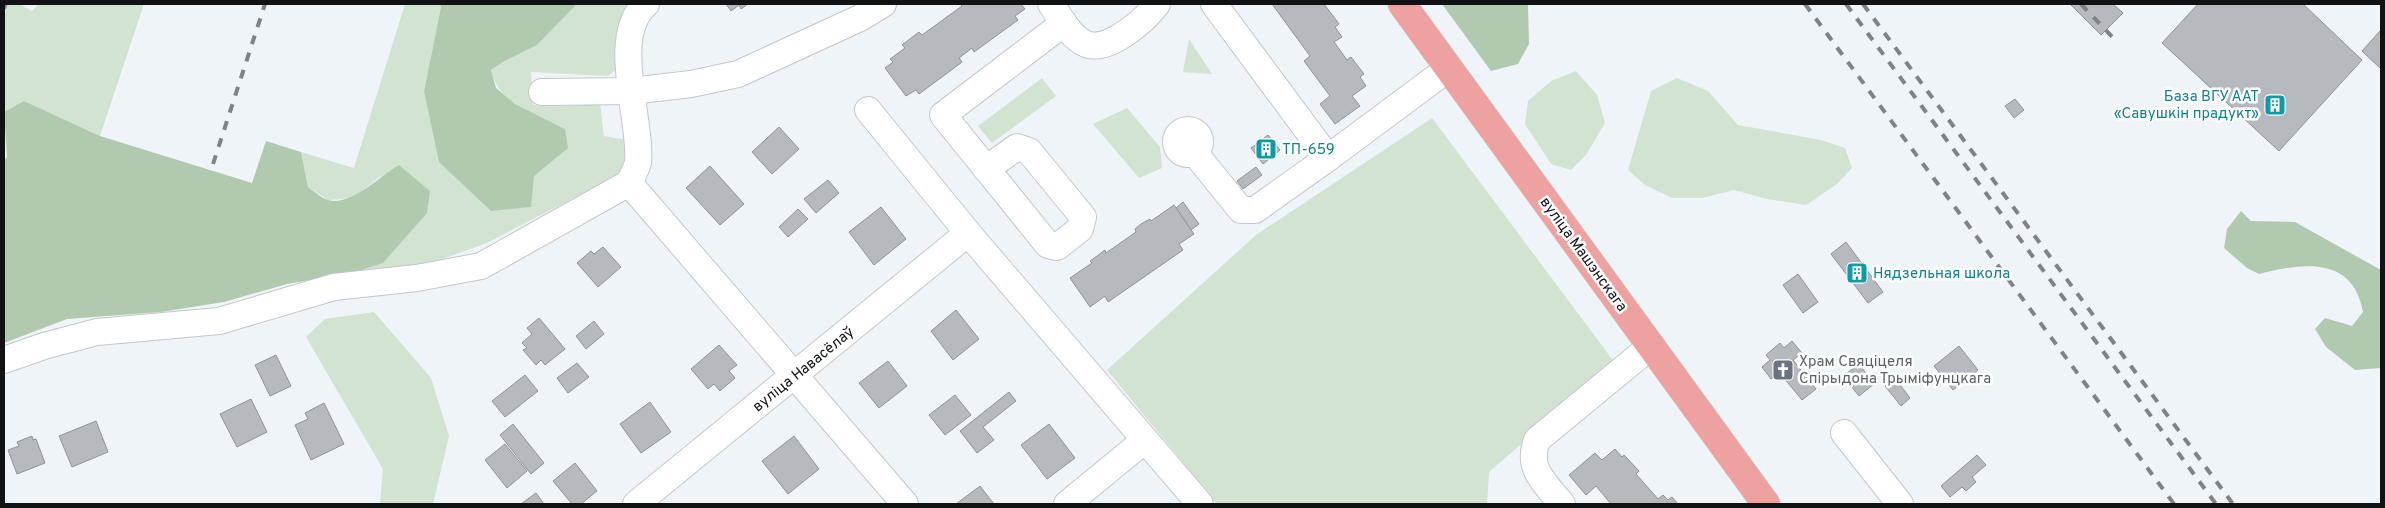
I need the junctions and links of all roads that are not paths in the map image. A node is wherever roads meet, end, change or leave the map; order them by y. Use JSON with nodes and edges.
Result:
{"nodes":[{"id":1,"x":646,"y":4,"type":"edge"},
{"id":2,"x":883,"y":4,"type":"edge"},
{"id":3,"x":1157,"y":4,"type":"edge"},
{"id":4,"x":1214,"y":4,"type":"edge"},
{"id":5,"x":1402,"y":4,"type":"edge"},
{"id":6,"x":1057,"y":13,"type":"edge"},
{"id":7,"x":1449,"y":68,"type":"junction"},
{"id":8,"x":631,"y":91,"type":"junction"},
{"id":9,"x":542,"y":92,"type":"dead end"},
{"id":10,"x":868,"y":110,"type":"dead end"},
{"id":11,"x":1194,"y":152,"type":"dead end"},
{"id":12,"x":1328,"y":158,"type":"junction"},
{"id":13,"x":986,"y":169,"type":"dead end"},
{"id":14,"x":629,"y":183,"type":"junction"},
{"id":15,"x":968,"y":232,"type":"junction"},
{"id":16,"x":1651,"y":346,"type":"junction"},
{"id":17,"x":4,"y":360,"type":"edge"},
{"id":18,"x":795,"y":376,"type":"junction"},
{"id":19,"x":1844,"y":433,"type":"dead end"},
{"id":20,"x":1145,"y":440,"type":"junction"},
{"id":21,"x":636,"y":504,"type":"edge"},
{"id":22,"x":905,"y":504,"type":"edge"},
{"id":23,"x":1067,"y":504,"type":"edge"},
{"id":24,"x":1200,"y":504,"type":"edge"},
{"id":25,"x":1562,"y":504,"type":"edge"},
{"id":26,"x":1766,"y":504,"type":"edge"},
{"id":27,"x":1900,"y":504,"type":"edge"}],
"edges":[{"from":1,"to":8,"type":"street"},
{"from":2,"to":8,"type":"street"},
{"from":3,"to":6,"type":"street"},
{"from":4,"to":12,"type":"street"},
{"from":5,"to":7,"type":"main road","name":"вуліца Машэнскага"},
{"from":6,"to":13,"type":"street"},
{"from":7,"to":12,"type":"street"},
{"from":7,"to":16,"type":"main road","name":"вуліца Машэнскага"},
{"from":8,"to":9,"type":"street"},
{"from":8,"to":14,"type":"street"},
{"from":10,"to":15,"type":"street"},
{"from":11,"to":12,"type":"street"},
{"from":14,"to":17,"type":"street"},
{"from":14,"to":18,"type":"street"},
{"from":15,"to":18,"type":"street","name":"вуліца Навасёлаў"},
{"from":15,"to":20,"type":"street"},
{"from":16,"to":25,"type":"street"},
{"from":16,"to":26,"type":"main road","name":"вуліца Машэнскага"},
{"from":18,"to":21,"type":"street","name":"вуліца Навасёлаў"},
{"from":18,"to":22,"type":"street"},
{"from":19,"to":27,"type":"street"},
{"from":20,"to":23,"type":"street"},
{"from":20,"to":24,"type":"street"}]}
